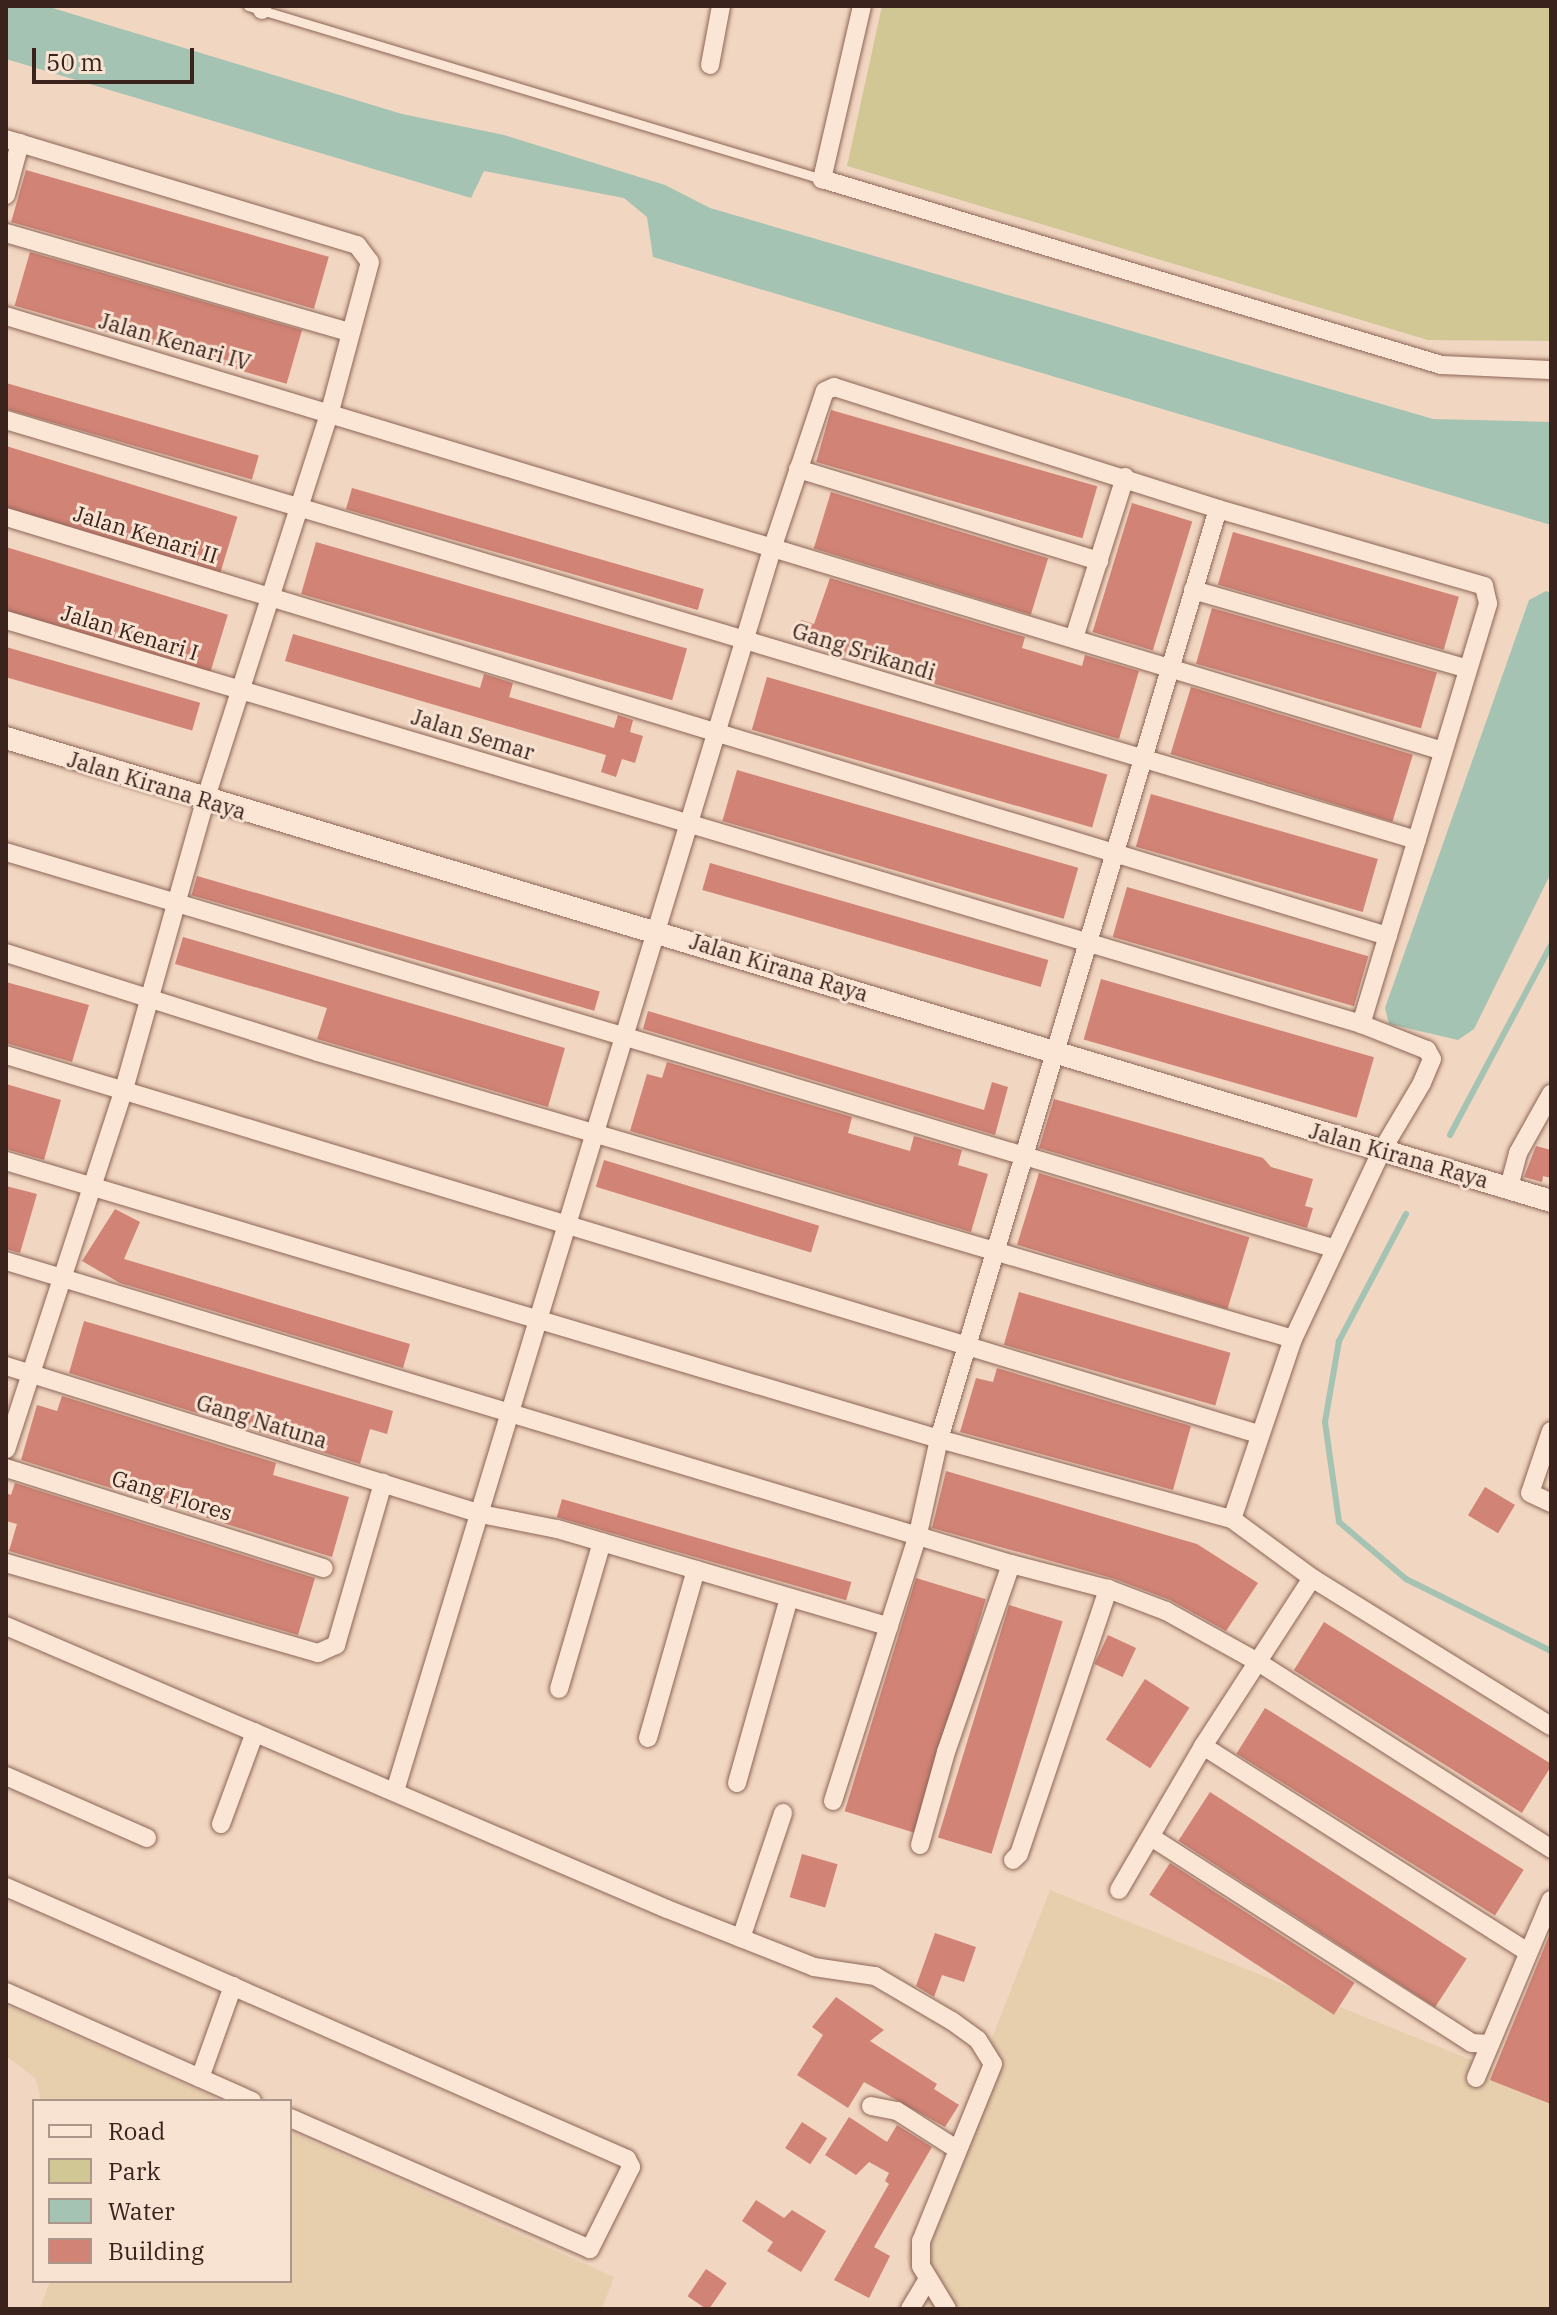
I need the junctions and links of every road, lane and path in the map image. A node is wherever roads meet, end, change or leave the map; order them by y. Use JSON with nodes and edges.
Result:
{"nodes":[{"id":1,"x":721,"y":6,"type":"edge"},
{"id":2,"x":862,"y":6,"type":"edge"},
{"id":3,"x":257,"y":7,"type":"edge"},
{"id":4,"x":710,"y":65,"type":"dead end"},
{"id":5,"x":13,"y":141,"type":"edge"},
{"id":6,"x":822,"y":179,"type":"junction"},
{"id":7,"x":6,"y":195,"type":"edge"},
{"id":8,"x":6,"y":233,"type":"edge"},
{"id":9,"x":6,"y":316,"type":"edge"},
{"id":10,"x":349,"y":332,"type":"junction"},
{"id":11,"x":1551,"y":370,"type":"edge"},
{"id":12,"x":330,"y":411,"type":"junction"},
{"id":13,"x":6,"y":420,"type":"edge"},
{"id":14,"x":798,"y":469,"type":"junction"},
{"id":15,"x":1125,"y":477,"type":"junction"},
{"id":16,"x":298,"y":506,"type":"junction"},
{"id":17,"x":1218,"y":509,"type":"junction"},
{"id":18,"x":6,"y":517,"type":"edge"},
{"id":19,"x":773,"y":546,"type":"junction"},
{"id":20,"x":1099,"y":561,"type":"junction"},
{"id":21,"x":1193,"y":590,"type":"junction"},
{"id":22,"x":272,"y":598,"type":"junction"},
{"id":23,"x":6,"y":620,"type":"edge"},
{"id":24,"x":1074,"y":638,"type":"junction"},
{"id":25,"x":747,"y":639,"type":"junction"},
{"id":26,"x":1169,"y":669,"type":"junction"},
{"id":27,"x":1468,"y":669,"type":"junction"},
{"id":28,"x":241,"y":690,"type":"junction"},
{"id":29,"x":720,"y":733,"type":"junction"},
{"id":30,"x":6,"y":738,"type":"edge"},
{"id":31,"x":1443,"y":751,"type":"junction"},
{"id":32,"x":1141,"y":762,"type":"junction"},
{"id":33,"x":205,"y":801,"type":"junction"},
{"id":34,"x":692,"y":825,"type":"junction"},
{"id":35,"x":1417,"y":840,"type":"junction"},
{"id":36,"x":6,"y":852,"type":"edge"},
{"id":37,"x":1118,"y":854,"type":"junction"},
{"id":38,"x":175,"y":905,"type":"junction"},
{"id":39,"x":656,"y":930,"type":"junction"},
{"id":40,"x":1388,"y":936,"type":"junction"},
{"id":41,"x":1091,"y":945,"type":"junction"},
{"id":42,"x":6,"y":953,"type":"edge"},
{"id":43,"x":148,"y":997,"type":"junction"},
{"id":44,"x":1361,"y":1024,"type":"junction"},
{"id":45,"x":623,"y":1038,"type":"junction"},
{"id":46,"x":1054,"y":1051,"type":"junction"},
{"id":47,"x":6,"y":1055,"type":"edge"},
{"id":48,"x":124,"y":1089,"type":"junction"},
{"id":49,"x":1551,"y":1094,"type":"edge"},
{"id":50,"x":599,"y":1134,"type":"junction"},
{"id":51,"x":1382,"y":1150,"type":"junction"},
{"id":52,"x":1024,"y":1159,"type":"junction"},
{"id":53,"x":6,"y":1161,"type":"edge"},
{"id":54,"x":94,"y":1184,"type":"junction"},
{"id":55,"x":1509,"y":1187,"type":"junction"},
{"id":56,"x":1551,"y":1201,"type":"edge"},
{"id":57,"x":569,"y":1227,"type":"junction"},
{"id":58,"x":1333,"y":1248,"type":"junction"},
{"id":59,"x":997,"y":1250,"type":"junction"},
{"id":60,"x":6,"y":1261,"type":"edge"},
{"id":61,"x":64,"y":1278,"type":"junction"},
{"id":62,"x":539,"y":1321,"type":"junction"},
{"id":63,"x":1293,"y":1339,"type":"junction"},
{"id":64,"x":971,"y":1346,"type":"junction"},
{"id":65,"x":6,"y":1366,"type":"edge"},
{"id":66,"x":29,"y":1373,"type":"junction"},
{"id":67,"x":513,"y":1413,"type":"junction"},
{"id":68,"x":1551,"y":1431,"type":"edge"},
{"id":69,"x":1258,"y":1434,"type":"junction"},
{"id":70,"x":939,"y":1439,"type":"junction"},
{"id":71,"x":6,"y":1449,"type":"edge"},
{"id":72,"x":6,"y":1468,"type":"edge"},
{"id":73,"x":383,"y":1483,"type":"junction"},
{"id":74,"x":1551,"y":1503,"type":"edge"},
{"id":75,"x":481,"y":1514,"type":"junction"},
{"id":76,"x":1232,"y":1519,"type":"junction"},
{"id":77,"x":918,"y":1534,"type":"junction"},
{"id":78,"x":602,"y":1542,"type":"junction"},
{"id":79,"x":6,"y":1563,"type":"edge"},
{"id":80,"x":1011,"y":1564,"type":"junction"},
{"id":81,"x":324,"y":1568,"type":"dead end"},
{"id":82,"x":696,"y":1570,"type":"junction"},
{"id":83,"x":1312,"y":1578,"type":"junction"},
{"id":84,"x":1108,"y":1589,"type":"junction"},
{"id":85,"x":789,"y":1598,"type":"junction"},
{"id":86,"x":6,"y":1626,"type":"edge"},
{"id":87,"x":889,"y":1627,"type":"junction"},
{"id":88,"x":1258,"y":1662,"type":"junction"},
{"id":89,"x":559,"y":1689,"type":"dead end"},
{"id":90,"x":1551,"y":1726,"type":"edge"},
{"id":91,"x":255,"y":1732,"type":"junction"},
{"id":92,"x":648,"y":1738,"type":"dead end"},
{"id":93,"x":1203,"y":1746,"type":"junction"},
{"id":94,"x":6,"y":1776,"type":"edge"},
{"id":95,"x":737,"y":1783,"type":"dead end"},
{"id":96,"x":395,"y":1791,"type":"junction"},
{"id":97,"x":833,"y":1801,"type":"dead end"},
{"id":98,"x":783,"y":1813,"type":"dead end"},
{"id":99,"x":221,"y":1824,"type":"dead end"},
{"id":100,"x":1151,"y":1837,"type":"junction"},
{"id":101,"x":147,"y":1838,"type":"dead end"},
{"id":102,"x":920,"y":1845,"type":"dead end"},
{"id":103,"x":1551,"y":1849,"type":"edge"},
{"id":104,"x":1013,"y":1860,"type":"dead end"},
{"id":105,"x":6,"y":1887,"type":"edge"},
{"id":106,"x":1119,"y":1890,"type":"dead end"},
{"id":107,"x":1551,"y":1900,"type":"edge"},
{"id":108,"x":741,"y":1938,"type":"junction"},
{"id":109,"x":1526,"y":1951,"type":"junction"},
{"id":110,"x":233,"y":1986,"type":"junction"},
{"id":111,"x":6,"y":1992,"type":"edge"},
{"id":112,"x":1490,"y":2044,"type":"junction"},
{"id":113,"x":200,"y":2078,"type":"junction"},
{"id":114,"x":1476,"y":2078,"type":"dead end"},
{"id":115,"x":247,"y":2099,"type":"edge"},
{"id":116,"x":871,"y":2106,"type":"dead end"},
{"id":117,"x":292,"y":2119,"type":"edge"},
{"id":118,"x":958,"y":2150,"type":"junction"},
{"id":119,"x":928,"y":2279,"type":"junction"},
{"id":120,"x":910,"y":2309,"type":"edge"},
{"id":121,"x":947,"y":2309,"type":"edge"}],
"edges":[{"from":1,"to":4,"type":"street"},
{"from":2,"to":6,"type":"street"},
{"from":3,"to":6,"type":"lane"},
{"from":5,"to":7,"type":"street"},
{"from":5,"to":10,"type":"street"},
{"from":6,"to":11,"type":"street"},
{"from":8,"to":10,"type":"street"},
{"from":9,"to":12,"type":"street","name":"Jalan Kenari IV"},
{"from":10,"to":12,"type":"street"},
{"from":12,"to":16,"type":"street"},
{"from":12,"to":19,"type":"street","name":"Jalan Kenari IV"},
{"from":13,"to":16,"type":"street","name":"Gang Srikandi"},
{"from":14,"to":15,"type":"street"},
{"from":14,"to":19,"type":"street"},
{"from":14,"to":20,"type":"street"},
{"from":15,"to":17,"type":"street"},
{"from":15,"to":20,"type":"street"},
{"from":16,"to":22,"type":"street"},
{"from":16,"to":25,"type":"street","name":"Gang Srikandi"},
{"from":17,"to":21,"type":"street"},
{"from":17,"to":27,"type":"street"},
{"from":18,"to":22,"type":"street","name":"Jalan Kenari II"},
{"from":19,"to":24,"type":"street","name":"Jalan Kenari IV"},
{"from":19,"to":25,"type":"street"},
{"from":20,"to":24,"type":"street"},
{"from":21,"to":26,"type":"street"},
{"from":21,"to":27,"type":"street"},
{"from":22,"to":28,"type":"street"},
{"from":22,"to":29,"type":"street","name":"Jalan Kenari II"},
{"from":23,"to":28,"type":"street","name":"Jalan Kenari I"},
{"from":24,"to":26,"type":"street","name":"Jalan Kenari IV"},
{"from":25,"to":29,"type":"street"},
{"from":25,"to":32,"type":"street","name":"Gang Srikandi"},
{"from":26,"to":31,"type":"street","name":"Jalan Kenari IV"},
{"from":26,"to":32,"type":"street"},
{"from":27,"to":31,"type":"street"},
{"from":28,"to":33,"type":"street"},
{"from":28,"to":34,"type":"street","name":"Jalan Semar"},
{"from":29,"to":34,"type":"street"},
{"from":29,"to":37,"type":"street","name":"Jalan Kenari II"},
{"from":30,"to":33,"type":"street","name":"Jalan Kirana Raya"},
{"from":31,"to":35,"type":"street"},
{"from":32,"to":35,"type":"street","name":"Gang Srikandi"},
{"from":32,"to":37,"type":"street"},
{"from":33,"to":38,"type":"street"},
{"from":33,"to":39,"type":"street","name":"Jalan Kirana Raya"},
{"from":34,"to":39,"type":"street"},
{"from":34,"to":41,"type":"street","name":"Jalan Semar"},
{"from":35,"to":40,"type":"street"},
{"from":36,"to":38,"type":"street"},
{"from":37,"to":40,"type":"street","name":"Jalan Kenari II"},
{"from":37,"to":41,"type":"street"},
{"from":38,"to":43,"type":"street"},
{"from":38,"to":45,"type":"street"},
{"from":39,"to":45,"type":"street"},
{"from":39,"to":46,"type":"street","name":"Jalan Kirana Raya"},
{"from":40,"to":44,"type":"street"},
{"from":41,"to":44,"type":"street","name":"Jalan Semar"},
{"from":41,"to":46,"type":"street"},
{"from":42,"to":43,"type":"street"},
{"from":43,"to":48,"type":"street"},
{"from":43,"to":50,"type":"street"},
{"from":44,"to":51,"type":"street","name":"Jalan Semar"},
{"from":45,"to":50,"type":"street"},
{"from":45,"to":52,"type":"street"},
{"from":46,"to":51,"type":"street","name":"Jalan Kirana Raya"},
{"from":46,"to":52,"type":"street"},
{"from":47,"to":48,"type":"street"},
{"from":48,"to":54,"type":"street"},
{"from":48,"to":57,"type":"street"},
{"from":49,"to":55,"type":"street"},
{"from":50,"to":57,"type":"street"},
{"from":50,"to":59,"type":"street"},
{"from":51,"to":55,"type":"street","name":"Jalan Kirana Raya"},
{"from":51,"to":58,"type":"street"},
{"from":52,"to":58,"type":"street"},
{"from":52,"to":59,"type":"street"},
{"from":53,"to":54,"type":"street"},
{"from":54,"to":61,"type":"street"},
{"from":54,"to":62,"type":"street"},
{"from":55,"to":56,"type":"street","name":"Jalan Kirana Raya"},
{"from":57,"to":62,"type":"street"},
{"from":57,"to":64,"type":"street"},
{"from":58,"to":63,"type":"street"},
{"from":59,"to":63,"type":"street"},
{"from":59,"to":64,"type":"street"},
{"from":60,"to":61,"type":"street"},
{"from":61,"to":66,"type":"street"},
{"from":61,"to":67,"type":"street"},
{"from":62,"to":67,"type":"street"},
{"from":62,"to":70,"type":"street"},
{"from":63,"to":69,"type":"street"},
{"from":64,"to":69,"type":"street"},
{"from":64,"to":70,"type":"street"},
{"from":65,"to":66,"type":"street","name":"Gang Natuna"},
{"from":66,"to":71,"type":"street"},
{"from":66,"to":73,"type":"street","name":"Gang Natuna"},
{"from":67,"to":75,"type":"street"},
{"from":67,"to":77,"type":"street"},
{"from":68,"to":74,"type":"street"},
{"from":69,"to":76,"type":"street"},
{"from":70,"to":76,"type":"street"},
{"from":70,"to":77,"type":"street"},
{"from":72,"to":81,"type":"street","name":"Gang Flores"},
{"from":73,"to":75,"type":"street","name":"Gang Natuna"},
{"from":73,"to":79,"type":"street"},
{"from":75,"to":78,"type":"street","name":"Gang Natuna"},
{"from":75,"to":96,"type":"street"},
{"from":76,"to":83,"type":"street"},
{"from":77,"to":80,"type":"street"},
{"from":77,"to":87,"type":"street"},
{"from":78,"to":82,"type":"street","name":"Gang Natuna"},
{"from":78,"to":89,"type":"street"},
{"from":80,"to":84,"type":"street"},
{"from":80,"to":102,"type":"street"},
{"from":82,"to":85,"type":"street","name":"Gang Natuna"},
{"from":82,"to":92,"type":"street"},
{"from":83,"to":88,"type":"street"},
{"from":83,"to":90,"type":"street"},
{"from":84,"to":88,"type":"street"},
{"from":84,"to":104,"type":"street"},
{"from":85,"to":87,"type":"street","name":"Gang Natuna"},
{"from":85,"to":95,"type":"street"},
{"from":86,"to":91,"type":"street"},
{"from":87,"to":97,"type":"street"},
{"from":88,"to":93,"type":"street"},
{"from":88,"to":103,"type":"street"},
{"from":91,"to":96,"type":"street"},
{"from":91,"to":99,"type":"street"},
{"from":93,"to":100,"type":"street"},
{"from":93,"to":109,"type":"street"},
{"from":94,"to":101,"type":"street"},
{"from":96,"to":108,"type":"street"},
{"from":98,"to":108,"type":"street"},
{"from":100,"to":106,"type":"street"},
{"from":100,"to":112,"type":"street"},
{"from":105,"to":110,"type":"street"},
{"from":107,"to":109,"type":"street"},
{"from":108,"to":118,"type":"street"},
{"from":109,"to":112,"type":"street"},
{"from":110,"to":113,"type":"street"},
{"from":110,"to":117,"type":"street"},
{"from":111,"to":113,"type":"street"},
{"from":112,"to":114,"type":"street"},
{"from":113,"to":115,"type":"street"},
{"from":116,"to":118,"type":"street"},
{"from":118,"to":119,"type":"street"},
{"from":119,"to":120,"type":"street"},
{"from":119,"to":121,"type":"street"}]}
